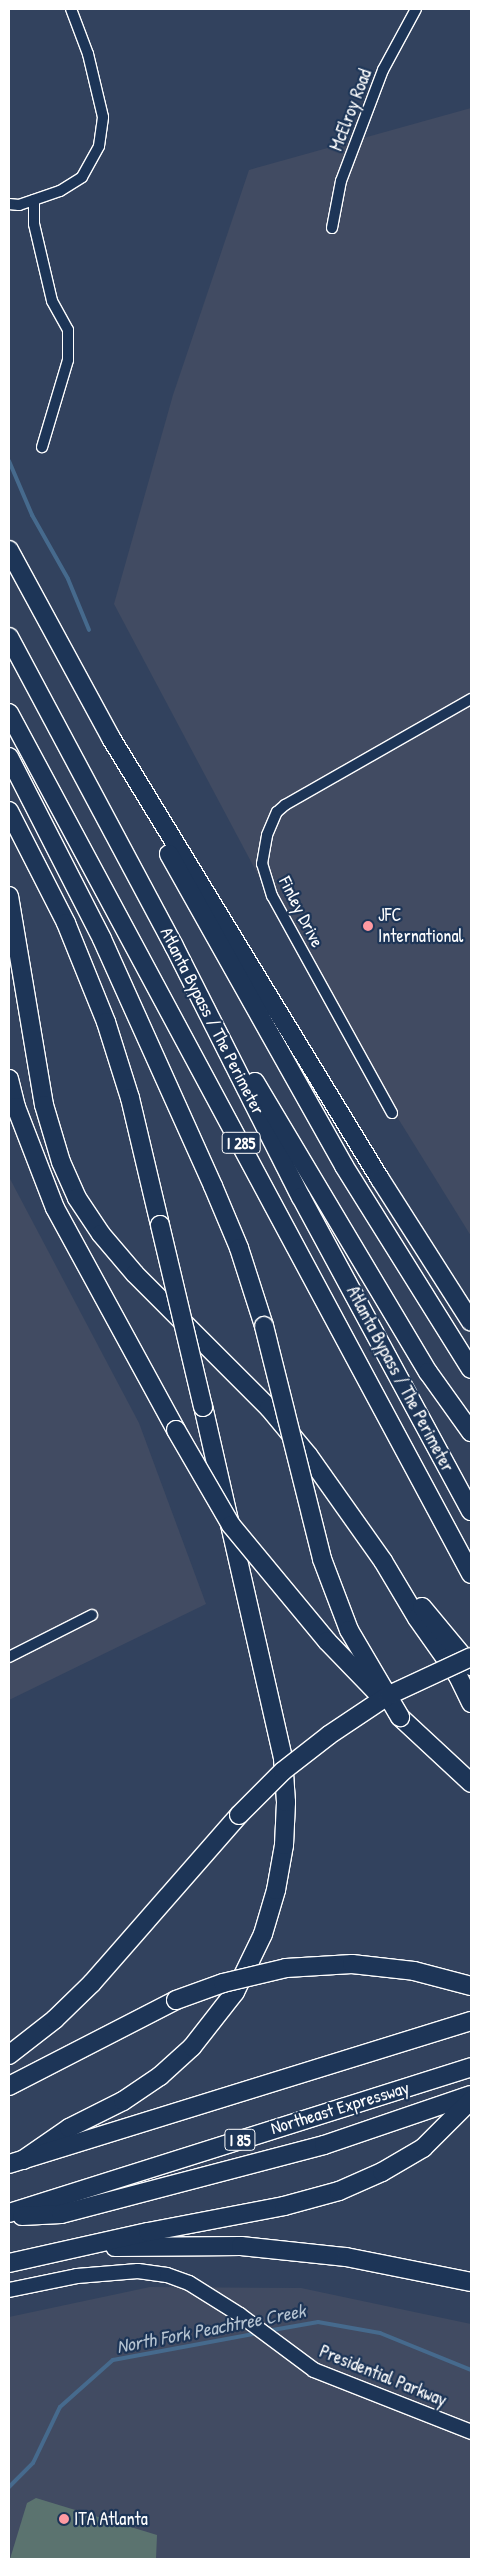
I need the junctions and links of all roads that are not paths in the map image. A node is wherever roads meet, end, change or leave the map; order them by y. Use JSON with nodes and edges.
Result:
{"nodes":[{"id":1,"x":71,"y":9,"type":"edge"},
{"id":2,"x":416,"y":9,"type":"edge"},
{"id":3,"x":34,"y":200,"type":"junction"},
{"id":4,"x":9,"y":204,"type":"edge"},
{"id":5,"x":332,"y":228,"type":"dead end"},
{"id":6,"x":42,"y":447,"type":"dead end"},
{"id":7,"x":9,"y":550,"type":"edge"},
{"id":8,"x":9,"y":637,"type":"edge"},
{"id":9,"x":471,"y":699,"type":"edge"},
{"id":10,"x":9,"y":713,"type":"edge"},
{"id":11,"x":111,"y":738,"type":"junction"},
{"id":12,"x":9,"y":757,"type":"edge"},
{"id":13,"x":9,"y":811,"type":"edge"},
{"id":14,"x":9,"y":896,"type":"edge"},
{"id":15,"x":174,"y":946,"type":"junction"},
{"id":16,"x":9,"y":1080,"type":"edge"},
{"id":17,"x":392,"y":1112,"type":"dead end"},
{"id":18,"x":409,"y":1266,"type":"junction"},
{"id":19,"x":470,"y":1319,"type":"edge"},
{"id":20,"x":471,"y":1351,"type":"edge"},
{"id":21,"x":471,"y":1369,"type":"edge"},
{"id":22,"x":471,"y":1432,"type":"edge"},
{"id":23,"x":471,"y":1511,"type":"edge"},
{"id":24,"x":383,"y":1561,"type":"junction"},
{"id":25,"x":471,"y":1574,"type":"edge"},
{"id":26,"x":92,"y":1615,"type":"dead end"},
{"id":27,"x":9,"y":1657,"type":"edge"},
{"id":28,"x":471,"y":1657,"type":"edge"},
{"id":29,"x":471,"y":1666,"type":"edge"},
{"id":30,"x":471,"y":1704,"type":"edge"},
{"id":31,"x":400,"y":1718,"type":"junction"},
{"id":32,"x":471,"y":1783,"type":"edge"},
{"id":33,"x":471,"y":1986,"type":"edge"},
{"id":34,"x":471,"y":2021,"type":"edge"},
{"id":35,"x":9,"y":2055,"type":"edge"},
{"id":36,"x":471,"y":2067,"type":"edge"},
{"id":37,"x":9,"y":2086,"type":"edge"},
{"id":38,"x":471,"y":2095,"type":"edge"},
{"id":39,"x":471,"y":2100,"type":"edge"},
{"id":40,"x":16,"y":2162,"type":"edge"},
{"id":41,"x":9,"y":2213,"type":"edge"},
{"id":42,"x":9,"y":2217,"type":"edge"},
{"id":43,"x":90,"y":2247,"type":"junction"},
{"id":44,"x":9,"y":2264,"type":"edge"},
{"id":45,"x":471,"y":2282,"type":"edge"},
{"id":46,"x":9,"y":2290,"type":"edge"},
{"id":47,"x":471,"y":2432,"type":"edge"}],
"edges":[{"from":1,"to":3,"type":"street"},
{"from":2,"to":5,"type":"street","name":"McElroy Road"},
{"from":3,"to":4,"type":"street"},
{"from":3,"to":6,"type":"street"},
{"from":7,"to":11,"type":"highway"},
{"from":8,"to":15,"type":"highway","name":"Atlanta Bypass / The Perimeter","number":"I 285"},
{"from":9,"to":17,"type":"street","name":"Finley Drive"},
{"from":10,"to":25,"type":"highway","name":"Atlanta Bypass / The Perimeter","number":"I 285"},
{"from":11,"to":18,"type":"highway"},
{"from":11,"to":19,"type":"highway"},
{"from":12,"to":31,"type":"highway","bridge":true},
{"from":13,"to":40,"type":"highway","bridge":true},
{"from":14,"to":24,"type":"highway"},
{"from":15,"to":22,"type":"highway"},
{"from":15,"to":23,"type":"highway","name":"Atlanta Bypass / The Perimeter","number":"I 285"},
{"from":16,"to":31,"type":"highway","bridge":true},
{"from":18,"to":20,"type":"highway"},
{"from":18,"to":21,"type":"highway"},
{"from":24,"to":29,"type":"highway"},
{"from":24,"to":30,"type":"highway"},
{"from":26,"to":27,"type":"street"},
{"from":28,"to":35,"type":"highway","bridge":true},
{"from":31,"to":32,"type":"highway"},
{"from":33,"to":37,"type":"highway","bridge":true},
{"from":34,"to":40,"type":"highway"},
{"from":36,"to":41,"type":"highway","name":"Northeast Expressway","number":"I 85"},
{"from":38,"to":42,"type":"highway"},
{"from":39,"to":43,"type":"highway"},
{"from":43,"to":44,"type":"highway"},
{"from":43,"to":45,"type":"highway"},
{"from":46,"to":47,"type":"street","name":"Presidential Parkway"}]}
